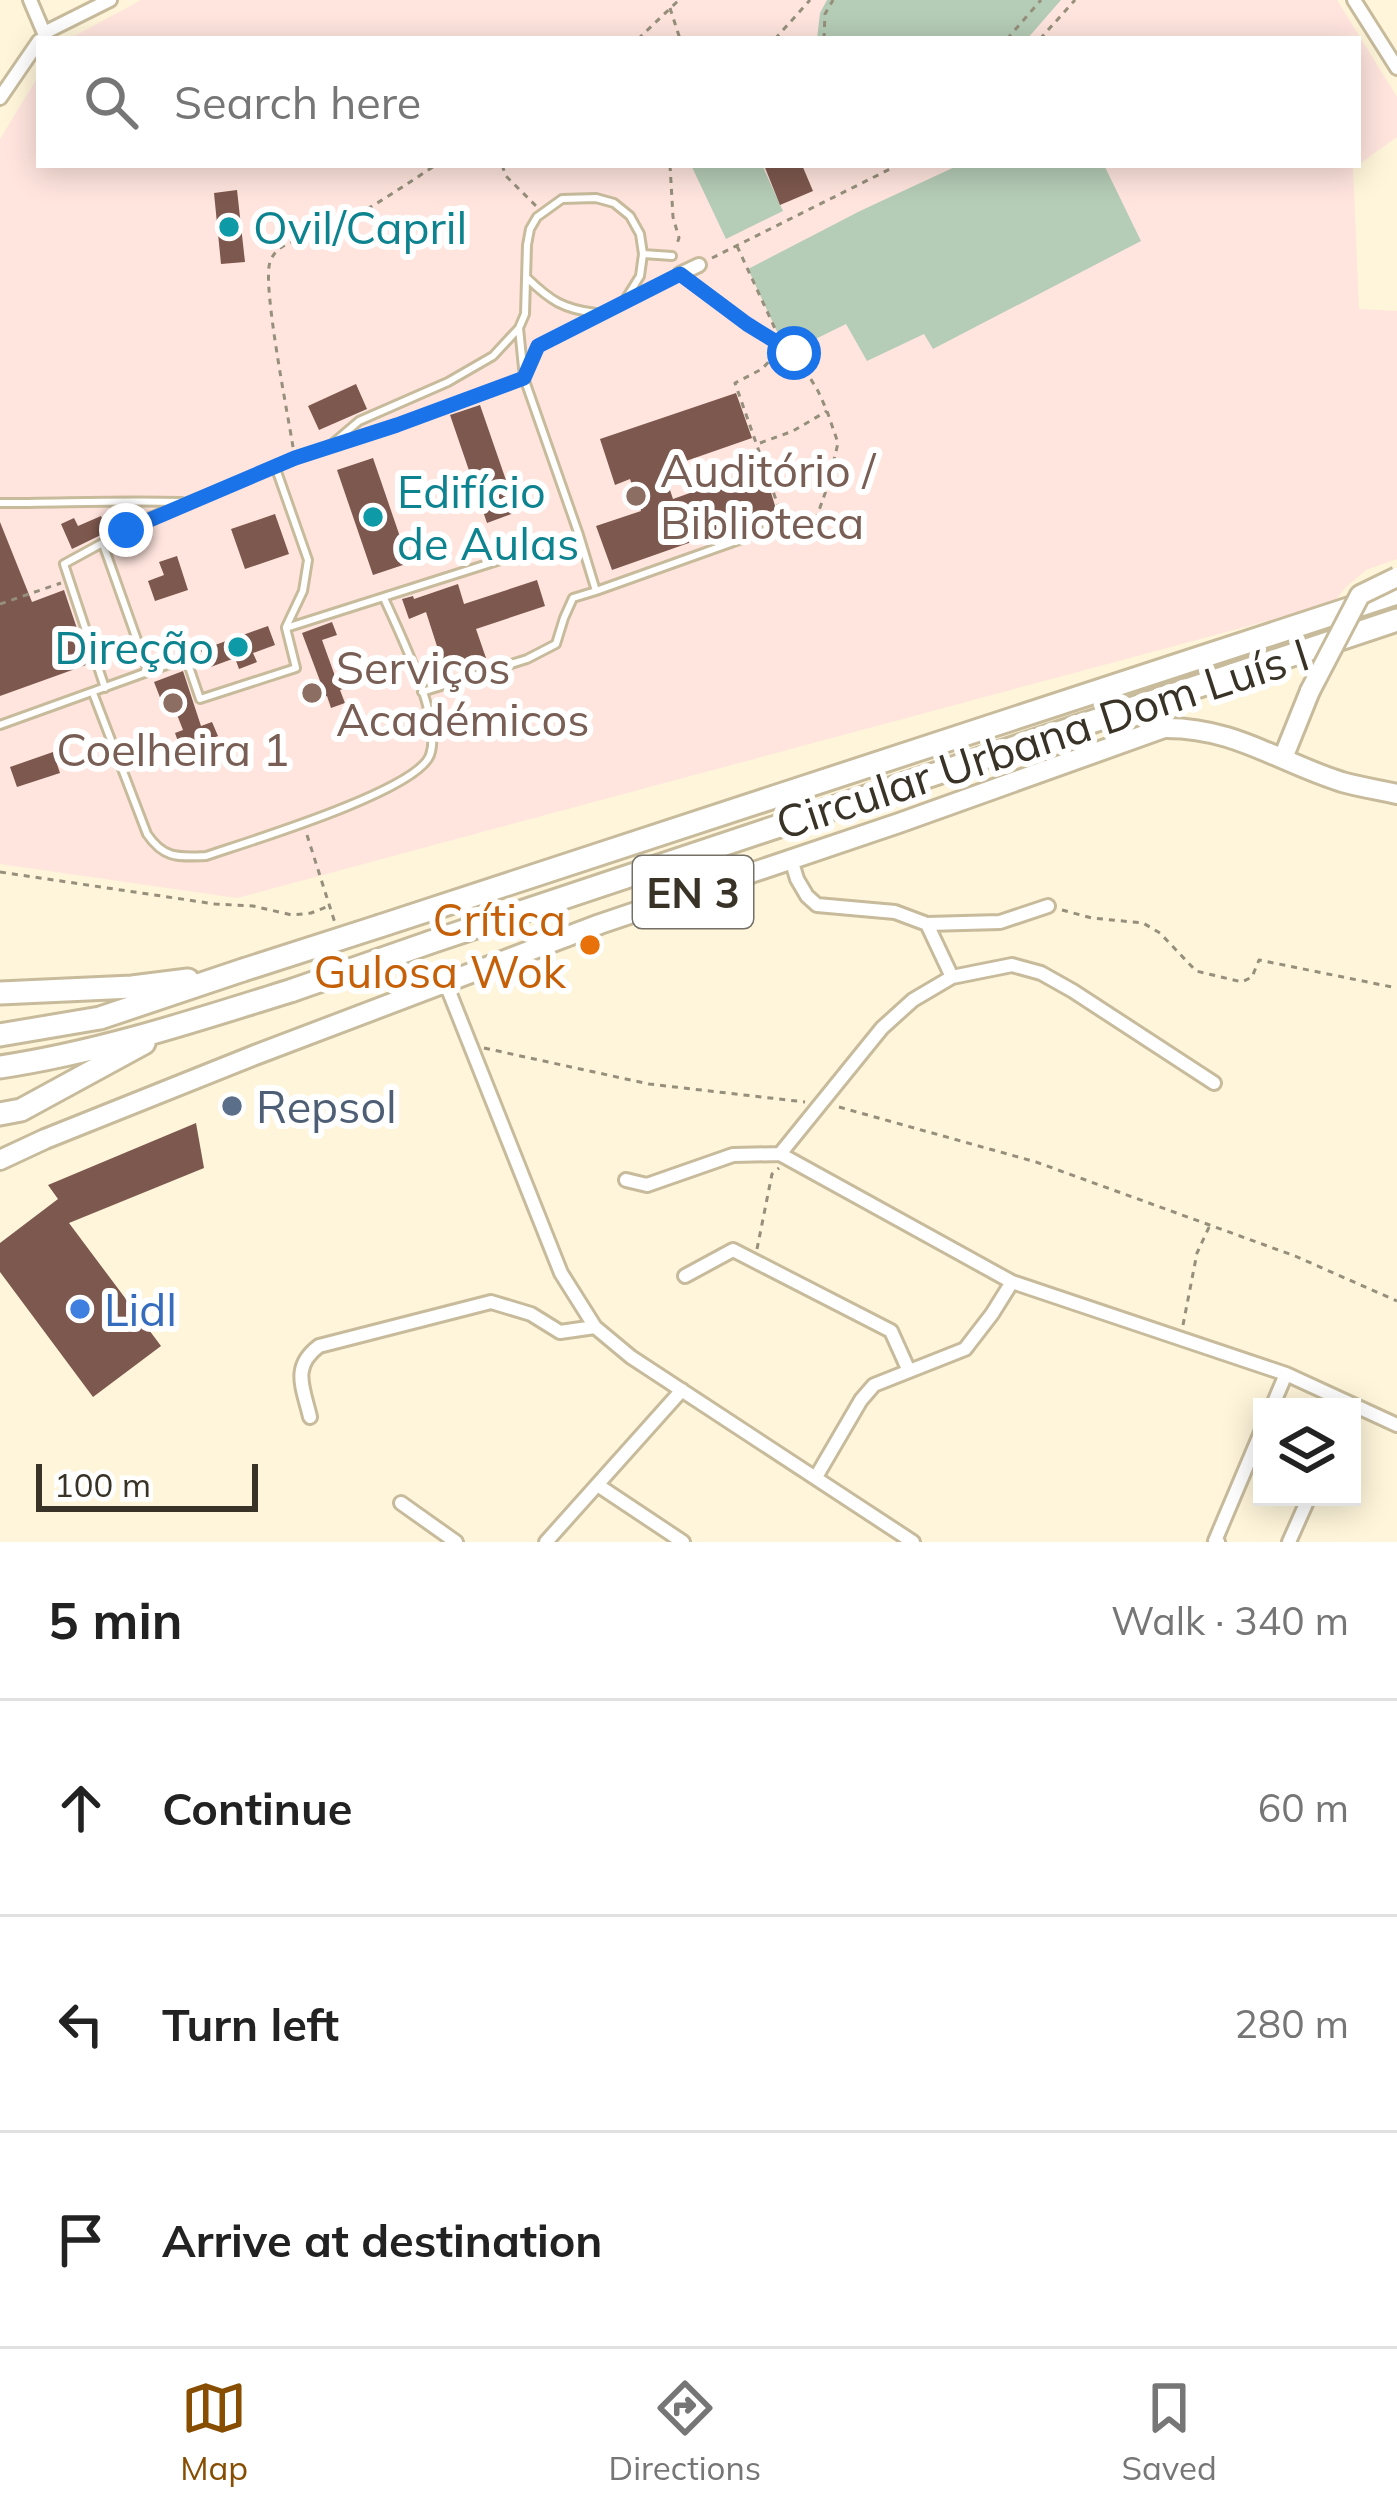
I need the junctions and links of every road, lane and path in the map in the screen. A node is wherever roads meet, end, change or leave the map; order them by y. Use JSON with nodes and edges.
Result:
{"nodes":[{"id":1,"x":30,"y":0,"type":"edge"},
{"id":2,"x":110,"y":0,"type":"edge"},
{"id":3,"x":679,"y":0,"type":"edge"},
{"id":4,"x":810,"y":0,"type":"edge"},
{"id":5,"x":833,"y":0,"type":"edge"},
{"id":6,"x":1041,"y":0,"type":"edge"},
{"id":7,"x":1075,"y":0,"type":"edge"},
{"id":8,"x":1354,"y":0,"type":"edge"},
{"id":9,"x":670,"y":8,"type":"junction"},
{"id":10,"x":40,"y":36,"type":"edge"},
{"id":11,"x":45,"y":36,"type":"edge"},
{"id":12,"x":641,"y":36,"type":"edge"},
{"id":13,"x":679,"y":36,"type":"edge"},
{"id":14,"x":778,"y":36,"type":"edge"},
{"id":15,"x":824,"y":36,"type":"edge"},
{"id":16,"x":1010,"y":36,"type":"edge"},
{"id":17,"x":1043,"y":36,"type":"edge"},
{"id":18,"x":36,"y":45,"type":"edge"},
{"id":19,"x":1397,"y":68,"type":"edge"},
{"id":20,"x":0,"y":98,"type":"edge"},
{"id":21,"x":431,"y":168,"type":"edge"},
{"id":22,"x":503,"y":168,"type":"edge"},
{"id":23,"x":670,"y":168,"type":"edge"},
{"id":24,"x":892,"y":168,"type":"edge"},
{"id":25,"x":542,"y":212,"type":"junction"},
{"id":26,"x":737,"y":246,"type":"junction"},
{"id":27,"x":643,"y":254,"type":"junction"},
{"id":28,"x":672,"y":256,"type":"joint"},
{"id":29,"x":699,"y":265,"type":"joint"},
{"id":30,"x":680,"y":274,"type":"junction"},
{"id":31,"x":527,"y":278,"type":"junction"},
{"id":32,"x":625,"y":301,"type":"junction"},
{"id":33,"x":600,"y":313,"type":"junction"},
{"id":34,"x":519,"y":328,"type":"junction"},
{"id":35,"x":783,"y":346,"type":"junction"},
{"id":36,"x":524,"y":378,"type":"junction"},
{"id":37,"x":827,"y":411,"type":"junction"},
{"id":38,"x":758,"y":443,"type":"junction"},
{"id":39,"x":332,"y":444,"type":"junction"},
{"id":40,"x":295,"y":458,"type":"junction"},
{"id":41,"x":275,"y":466,"type":"junction"},
{"id":42,"x":187,"y":502,"type":"junction"},
{"id":43,"x":0,"y":503,"type":"edge"},
{"id":44,"x":784,"y":524,"type":"junction"},
{"id":45,"x":578,"y":535,"type":"junction"},
{"id":46,"x":103,"y":544,"type":"junction"},
{"id":47,"x":1397,"y":577,"type":"edge"},
{"id":48,"x":69,"y":580,"type":"junction"},
{"id":49,"x":596,"y":591,"type":"junction"},
{"id":50,"x":1397,"y":592,"type":"edge"},
{"id":51,"x":384,"y":598,"type":"junction"},
{"id":52,"x":0,"y":604,"type":"edge"},
{"id":53,"x":1397,"y":620,"type":"edge"},
{"id":54,"x":286,"y":628,"type":"junction"},
{"id":55,"x":148,"y":672,"type":"junction"},
{"id":56,"x":105,"y":688,"type":"junction"},
{"id":57,"x":422,"y":692,"type":"junction"},
{"id":58,"x":93,"y":693,"type":"junction"},
{"id":59,"x":0,"y":725,"type":"edge"},
{"id":60,"x":1283,"y":758,"type":"junction"},
{"id":61,"x":1397,"y":794,"type":"edge"},
{"id":62,"x":302,"y":822,"type":"junction"},
{"id":63,"x":791,"y":859,"type":"junction"},
{"id":64,"x":0,"y":872,"type":"edge"},
{"id":65,"x":1048,"y":906,"type":"joint"},
{"id":66,"x":927,"y":924,"type":"junction"},
{"id":67,"x":237,"y":972,"type":"junction"},
{"id":68,"x":952,"y":977,"type":"junction"},
{"id":69,"x":446,"y":983,"type":"junction"},
{"id":70,"x":1397,"y":988,"type":"edge"},
{"id":71,"x":0,"y":994,"type":"edge"},
{"id":72,"x":176,"y":1026,"type":"junction"},
{"id":73,"x":0,"y":1035,"type":"edge"},
{"id":74,"x":470,"y":1046,"type":"junction"},
{"id":75,"x":0,"y":1067,"type":"edge"},
{"id":76,"x":1214,"y":1083,"type":"dead end"},
{"id":77,"x":822,"y":1104,"type":"junction"},
{"id":78,"x":0,"y":1114,"type":"edge"},
{"id":79,"x":780,"y":1154,"type":"junction"},
{"id":80,"x":0,"y":1160,"type":"edge"},
{"id":81,"x":801,"y":1166,"type":"junction"},
{"id":82,"x":626,"y":1180,"type":"dead end"},
{"id":83,"x":1210,"y":1225,"type":"junction"},
{"id":84,"x":757,"y":1263,"type":"junction"},
{"id":85,"x":685,"y":1276,"type":"dead end"},
{"id":86,"x":1012,"y":1282,"type":"junction"},
{"id":87,"x":1397,"y":1301,"type":"edge"},
{"id":88,"x":595,"y":1327,"type":"junction"},
{"id":89,"x":1180,"y":1338,"type":"junction"},
{"id":90,"x":909,"y":1371,"type":"junction"},
{"id":91,"x":1286,"y":1374,"type":"junction"},
{"id":92,"x":682,"y":1390,"type":"junction"},
{"id":93,"x":1276,"y":1398,"type":"edge"},
{"id":94,"x":310,"y":1417,"type":"dead end"},
{"id":95,"x":1397,"y":1425,"type":"edge"},
{"id":96,"x":1253,"y":1454,"type":"edge"},
{"id":97,"x":816,"y":1477,"type":"junction"},
{"id":98,"x":598,"y":1486,"type":"junction"},
{"id":99,"x":401,"y":1503,"type":"dead end"},
{"id":100,"x":1305,"y":1506,"type":"edge"},
{"id":101,"x":456,"y":1542,"type":"edge"},
{"id":102,"x":546,"y":1542,"type":"edge"},
{"id":103,"x":682,"y":1542,"type":"edge"},
{"id":104,"x":913,"y":1542,"type":"edge"},
{"id":105,"x":1218,"y":1542,"type":"edge"},
{"id":106,"x":1289,"y":1542,"type":"edge"}],
"edges":[{"from":1,"to":10,"type":"street"},
{"from":2,"to":11,"type":"street"},
{"from":3,"to":9,"type":"path"},
{"from":4,"to":14,"type":"path"},
{"from":5,"to":15,"type":"path"},
{"from":6,"to":16,"type":"path"},
{"from":7,"to":17,"type":"path"},
{"from":8,"to":19,"type":"street"},
{"from":9,"to":12,"type":"path"},
{"from":9,"to":13,"type":"path"},
{"from":18,"to":20,"type":"street"},
{"from":21,"to":40,"type":"path"},
{"from":22,"to":25,"type":"path"},
{"from":23,"to":28,"type":"path"},
{"from":24,"to":26,"type":"path"},
{"from":25,"to":27,"type":"lane"},
{"from":25,"to":31,"type":"lane"},
{"from":26,"to":29,"type":"path"},
{"from":26,"to":35,"type":"path"},
{"from":27,"to":28,"type":"lane"},
{"from":27,"to":32,"type":"lane"},
{"from":29,"to":30,"type":"street"},
{"from":30,"to":32,"type":"lane"},
{"from":30,"to":35,"type":"path"},
{"from":31,"to":33,"type":"lane"},
{"from":31,"to":34,"type":"lane"},
{"from":32,"to":33,"type":"lane"},
{"from":33,"to":36,"type":"lane"},
{"from":34,"to":36,"type":"lane"},
{"from":34,"to":39,"type":"lane"},
{"from":35,"to":37,"type":"path"},
{"from":35,"to":38,"type":"path"},
{"from":36,"to":39,"type":"lane"},
{"from":36,"to":45,"type":"lane"},
{"from":37,"to":38,"type":"path"},
{"from":37,"to":44,"type":"path"},
{"from":38,"to":44,"type":"path"},
{"from":39,"to":40,"type":"lane"},
{"from":40,"to":41,"type":"lane"},
{"from":41,"to":42,"type":"lane"},
{"from":41,"to":54,"type":"lane"},
{"from":42,"to":43,"type":"lane"},
{"from":42,"to":46,"type":"lane"},
{"from":44,"to":49,"type":"lane"},
{"from":45,"to":49,"type":"lane"},
{"from":45,"to":51,"type":"lane"},
{"from":46,"to":48,"type":"lane"},
{"from":46,"to":55,"type":"lane"},
{"from":47,"to":60,"type":"main road","bridge":true},
{"from":48,"to":52,"type":"path"},
{"from":48,"to":56,"type":"lane"},
{"from":49,"to":57,"type":"lane"},
{"from":50,"to":67,"type":"highway","name":"Circular Urbana Dom Luís I","bridge":true},
{"from":51,"to":54,"type":"lane"},
{"from":51,"to":57,"type":"lane"},
{"from":53,"to":72,"type":"highway","name":"Circular Urbana Dom Luís I","bridge":true},
{"from":54,"to":55,"type":"lane"},
{"from":55,"to":56,"type":"lane"},
{"from":56,"to":58,"type":"lane"},
{"from":57,"to":62,"type":"lane"},
{"from":58,"to":59,"type":"lane"},
{"from":58,"to":62,"type":"lane"},
{"from":60,"to":61,"type":"main road","number":"EN 3"},
{"from":60,"to":63,"type":"main road","number":"EN 3"},
{"from":62,"to":64,"type":"path"},
{"from":63,"to":66,"type":"street"},
{"from":63,"to":69,"type":"main road","number":"EN 3"},
{"from":65,"to":66,"type":"street"},
{"from":65,"to":70,"type":"path"},
{"from":66,"to":68,"type":"street"},
{"from":67,"to":71,"type":"highway"},
{"from":67,"to":73,"type":"highway","name":"Circular Urbana Dom Luís I"},
{"from":68,"to":76,"type":"street"},
{"from":68,"to":77,"type":"street"},
{"from":69,"to":74,"type":"street"},
{"from":69,"to":80,"type":"main road","number":"EN 3"},
{"from":72,"to":75,"type":"highway","name":"Circular Urbana Dom Luís I"},
{"from":72,"to":78,"type":"highway"},
{"from":74,"to":77,"type":"path"},
{"from":74,"to":88,"type":"street"},
{"from":77,"to":79,"type":"street"},
{"from":77,"to":83,"type":"path"},
{"from":79,"to":81,"type":"street"},
{"from":79,"to":82,"type":"street"},
{"from":81,"to":84,"type":"path"},
{"from":81,"to":86,"type":"street"},
{"from":83,"to":87,"type":"path"},
{"from":83,"to":89,"type":"path"},
{"from":84,"to":85,"type":"street"},
{"from":84,"to":90,"type":"street"},
{"from":86,"to":89,"type":"street"},
{"from":86,"to":90,"type":"street"},
{"from":88,"to":92,"type":"street"},
{"from":88,"to":94,"type":"street"},
{"from":89,"to":91,"type":"street"},
{"from":90,"to":97,"type":"street"},
{"from":91,"to":93,"type":"street"},
{"from":91,"to":95,"type":"street"},
{"from":92,"to":97,"type":"street"},
{"from":92,"to":98,"type":"street"},
{"from":96,"to":105,"type":"street"},
{"from":97,"to":104,"type":"street"},
{"from":98,"to":102,"type":"street"},
{"from":98,"to":103,"type":"street"},
{"from":99,"to":101,"type":"street"},
{"from":100,"to":106,"type":"street"}]}
